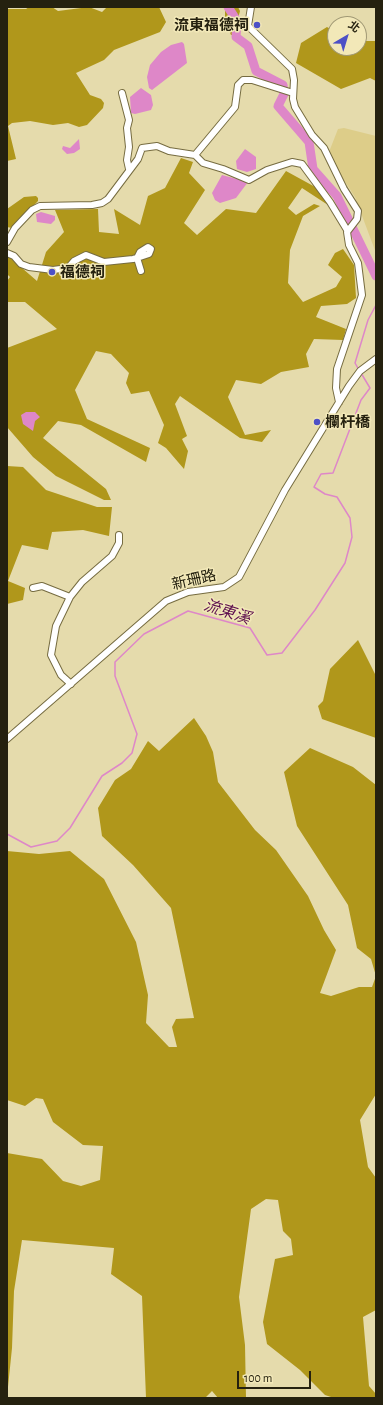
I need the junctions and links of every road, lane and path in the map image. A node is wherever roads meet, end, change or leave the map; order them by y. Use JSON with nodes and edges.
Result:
{"nodes":[{"id":1,"x":251,"y":7,"type":"edge"},
{"id":2,"x":122,"y":93,"type":"dead end"},
{"id":3,"x":293,"y":93,"type":"junction"},
{"id":4,"x":195,"y":155,"type":"junction"},
{"id":5,"x":129,"y":169,"type":"junction"},
{"id":6,"x":348,"y":230,"type":"junction"},
{"id":7,"x":7,"y":242,"type":"edge"},
{"id":8,"x":7,"y":254,"type":"edge"},
{"id":9,"x":141,"y":271,"type":"dead end"},
{"id":10,"x":376,"y":359,"type":"edge"},
{"id":11,"x":339,"y":402,"type":"junction"},
{"id":12,"x":119,"y":536,"type":"dead end"},
{"id":13,"x":33,"y":588,"type":"dead end"},
{"id":14,"x":70,"y":597,"type":"junction"},
{"id":15,"x":71,"y":684,"type":"junction"},
{"id":16,"x":7,"y":739,"type":"edge"}],
"edges":[{"from":1,"to":3,"type":"street"},
{"from":2,"to":5,"type":"street"},
{"from":3,"to":4,"type":"street"},
{"from":3,"to":6,"type":"street"},
{"from":4,"to":5,"type":"street"},
{"from":4,"to":6,"type":"street"},
{"from":5,"to":7,"type":"street"},
{"from":6,"to":11,"type":"street"},
{"from":8,"to":9,"type":"street"},
{"from":10,"to":11,"type":"street","name":"新珊路"},
{"from":11,"to":15,"type":"street","name":"新珊路"},
{"from":12,"to":14,"type":"street"},
{"from":13,"to":14,"type":"street"},
{"from":14,"to":15,"type":"street"},
{"from":15,"to":16,"type":"street","name":"新珊路"}]}
